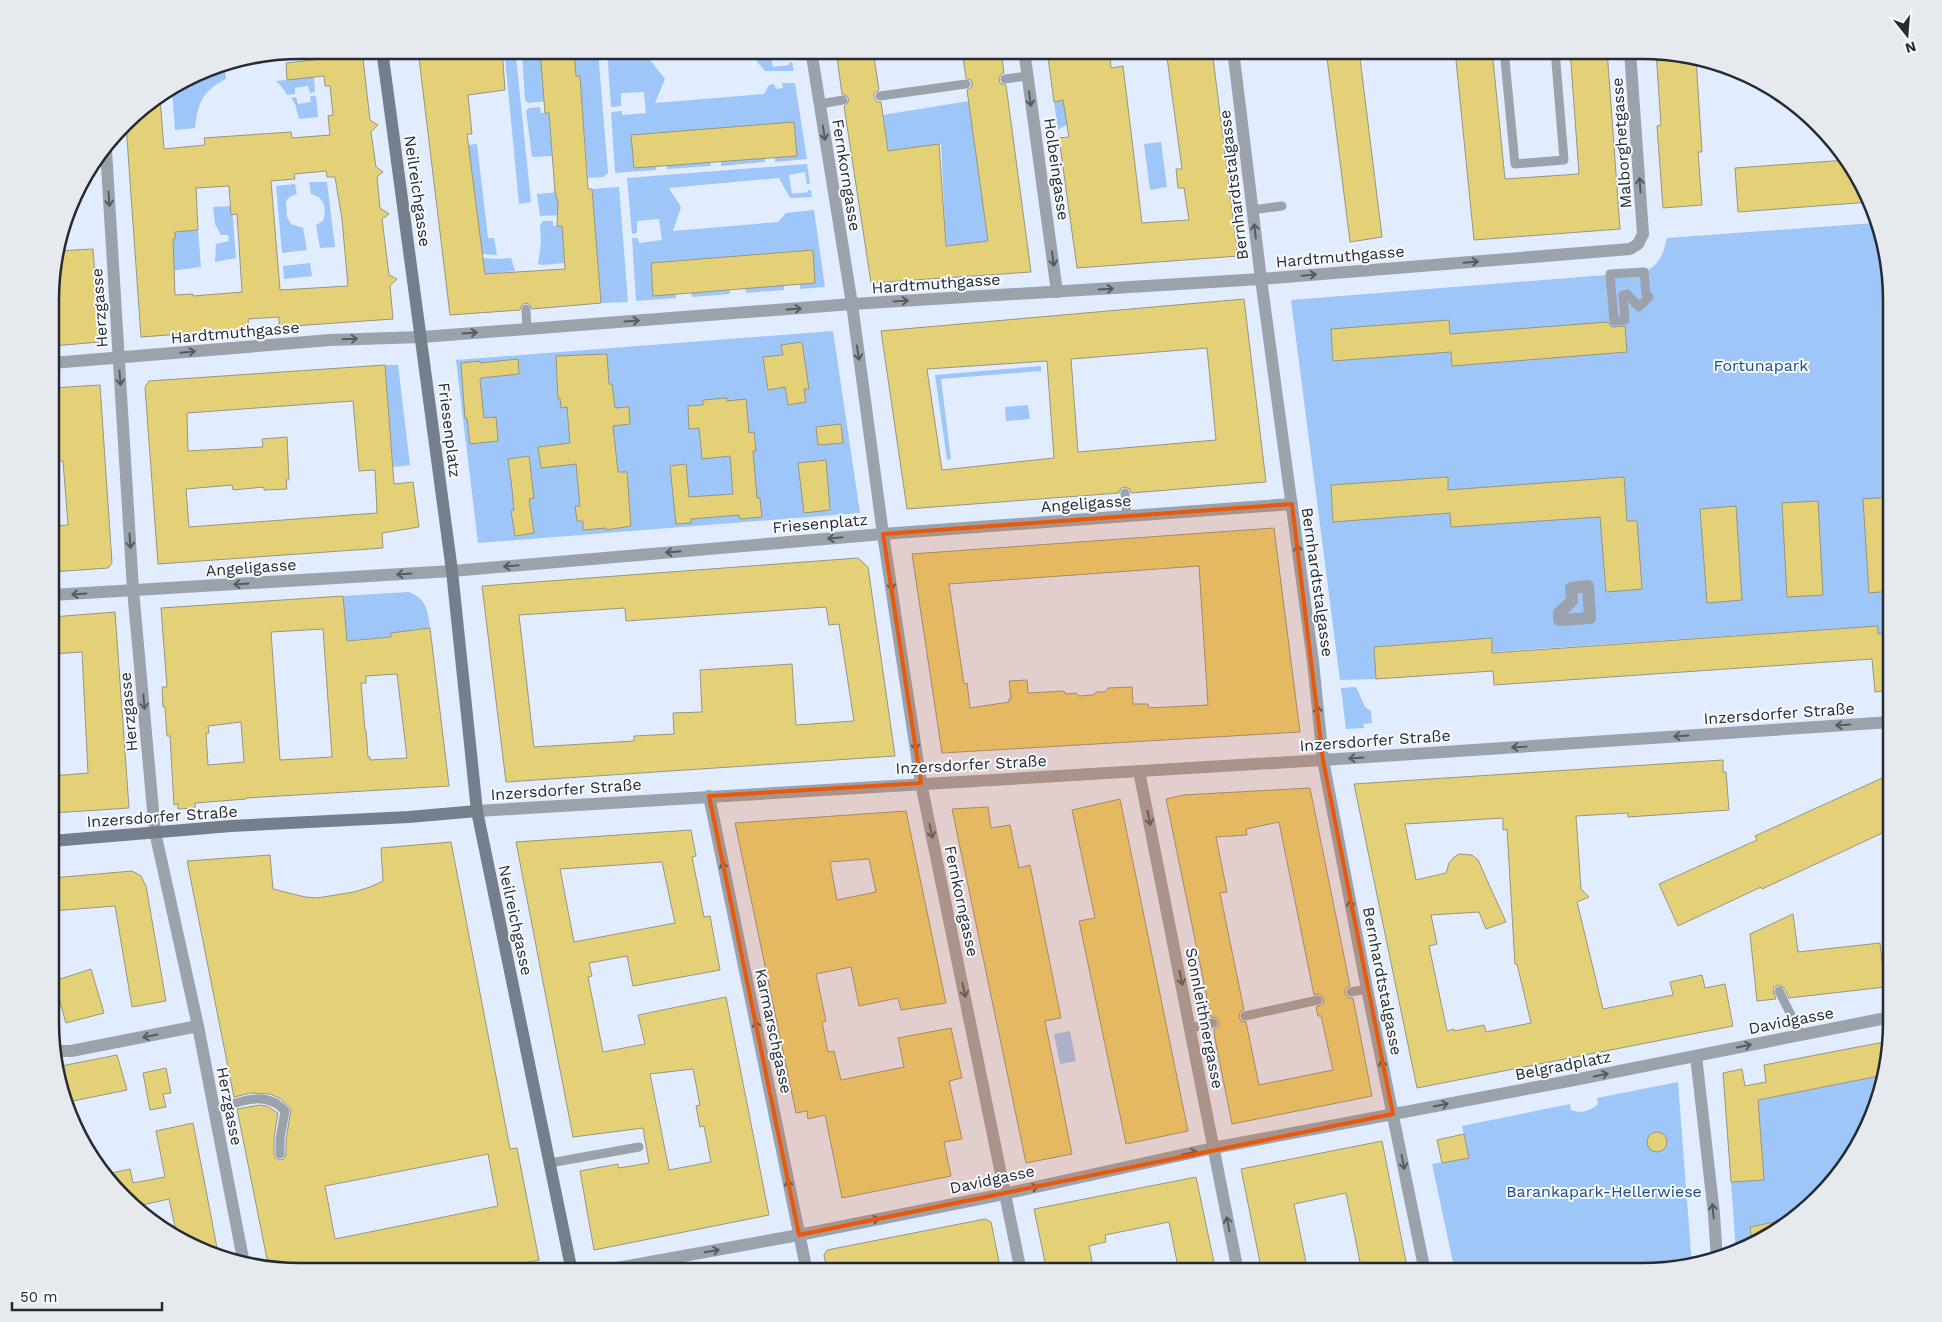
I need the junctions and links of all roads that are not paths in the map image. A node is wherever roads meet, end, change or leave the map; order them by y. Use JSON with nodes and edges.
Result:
{"nodes":[{"id":1,"x":383,"y":59,"type":"edge"},
{"id":2,"x":812,"y":59,"type":"edge"},
{"id":3,"x":1025,"y":59,"type":"edge"},
{"id":4,"x":1234,"y":59,"type":"edge"},
{"id":5,"x":1505,"y":59,"type":"edge"},
{"id":6,"x":1556,"y":59,"type":"edge"},
{"id":7,"x":1631,"y":59,"type":"edge"},
{"id":8,"x":1027,"y":76,"type":"junction"},
{"id":9,"x":1005,"y":79,"type":"dead end"},
{"id":10,"x":966,"y":84,"type":"dead end"},
{"id":11,"x":880,"y":96,"type":"dead end"},
{"id":12,"x":843,"y":100,"type":"dead end"},
{"id":13,"x":820,"y":104,"type":"junction"},
{"id":14,"x":106,"y":156,"type":"edge"},
{"id":15,"x":1282,"y":206,"type":"dead end"},
{"id":16,"x":1252,"y":210,"type":"junction"},
{"id":17,"x":1643,"y":234,"type":"joint"},
{"id":18,"x":1261,"y":279,"type":"junction"},
{"id":19,"x":1057,"y":292,"type":"junction"},
{"id":20,"x":1650,"y":297,"type":"joint"},
{"id":21,"x":852,"y":304,"type":"junction"},
{"id":22,"x":526,"y":309,"type":"dead end"},
{"id":23,"x":527,"y":329,"type":"junction"},
{"id":24,"x":422,"y":337,"type":"junction"},
{"id":25,"x":119,"y":358,"type":"junction"},
{"id":26,"x":59,"y":362,"type":"edge"},
{"id":27,"x":1125,"y":493,"type":"dead end"},
{"id":28,"x":1292,"y":504,"type":"junction"},
{"id":29,"x":1127,"y":517,"type":"junction"},
{"id":30,"x":883,"y":534,"type":"junction"},
{"id":31,"x":452,"y":571,"type":"junction"},
{"id":32,"x":133,"y":590,"type":"junction"},
{"id":33,"x":59,"y":595,"type":"edge"},
{"id":34,"x":1883,"y":723,"type":"edge"},
{"id":35,"x":1323,"y":760,"type":"junction"},
{"id":36,"x":1139,"y":771,"type":"junction"},
{"id":37,"x":921,"y":783,"type":"junction"},
{"id":38,"x":709,"y":796,"type":"junction"},
{"id":39,"x":477,"y":811,"type":"junction"},
{"id":40,"x":156,"y":832,"type":"junction"},
{"id":41,"x":59,"y":840,"type":"edge"},
{"id":42,"x":1367,"y":989,"type":"junction"},
{"id":43,"x":1351,"y":992,"type":"dead end"},
{"id":44,"x":1779,"y":992,"type":"dead end"},
{"id":45,"x":1318,"y":1000,"type":"dead end"},
{"id":46,"x":1245,"y":1016,"type":"dead end"},
{"id":47,"x":1883,"y":1019,"type":"edge"},
{"id":48,"x":1213,"y":1023,"type":"dead end"},
{"id":49,"x":198,"y":1026,"type":"junction"},
{"id":50,"x":1191,"y":1028,"type":"junction"},
{"id":51,"x":1801,"y":1035,"type":"junction"},
{"id":52,"x":61,"y":1051,"type":"edge"},
{"id":53,"x":1696,"y":1056,"type":"junction"},
{"id":54,"x":214,"y":1110,"type":"junction"},
{"id":55,"x":1393,"y":1114,"type":"junction"},
{"id":56,"x":639,"y":1147,"type":"dead end"},
{"id":57,"x":1213,"y":1148,"type":"junction"},
{"id":58,"x":280,"y":1154,"type":"dead end"},
{"id":59,"x":550,"y":1164,"type":"junction"},
{"id":60,"x":1004,"y":1194,"type":"junction"},
{"id":61,"x":799,"y":1235,"type":"junction"},
{"id":62,"x":1716,"y":1251,"type":"edge"},
{"id":63,"x":243,"y":1256,"type":"edge"},
{"id":64,"x":570,"y":1263,"type":"edge"},
{"id":65,"x":645,"y":1263,"type":"edge"},
{"id":66,"x":804,"y":1263,"type":"edge"},
{"id":67,"x":1019,"y":1263,"type":"edge"},
{"id":68,"x":1236,"y":1263,"type":"edge"},
{"id":69,"x":1424,"y":1263,"type":"edge"}],
"edges":[{"from":1,"to":24,"type":"street","name":"Neilreichgasse"},
{"from":2,"to":13,"type":"street","name":"Fernkorngasse"},
{"from":3,"to":8,"type":"street","name":"Holbeingasse"},
{"from":4,"to":16,"type":"street","name":"Bernhardtstalgasse"},
{"from":5,"to":6,"type":"lane"},
{"from":17,"to":7,"type":"street","name":"Malborghetgasse","one_way":true},
{"from":8,"to":9,"type":"lane"},
{"from":8,"to":19,"type":"street","name":"Holbeingasse","one_way":true},
{"from":10,"to":11,"type":"lane"},
{"from":12,"to":13,"type":"lane"},
{"from":13,"to":21,"type":"street","name":"Fernkorngasse","one_way":true},
{"from":14,"to":25,"type":"street","name":"Herzgasse","one_way":true},
{"from":15,"to":16,"type":"lane"},
{"from":18,"to":16,"type":"street","name":"Bernhardtstalgasse","one_way":true},
{"from":18,"to":17,"type":"street","name":"Hardtmuthgasse","one_way":true},
{"from":19,"to":18,"type":"street","name":"Hardtmuthgasse","one_way":true},
{"from":18,"to":28,"type":"street","name":"Bernhardtstalgasse"},
{"from":21,"to":19,"type":"street","name":"Hardtmuthgasse","one_way":true},
{"from":20,"to":20,"type":"lane"},
{"from":23,"to":21,"type":"street","one_way":true},
{"from":21,"to":30,"type":"street","name":"Friesenplatz","one_way":true},
{"from":22,"to":23,"type":"lane"},
{"from":24,"to":23,"type":"street","one_way":true},
{"from":25,"to":24,"type":"street","name":"Hardtmuthgasse","one_way":true},
{"from":24,"to":31,"type":"street","name":"Friesenplatz"},
{"from":25,"to":26,"type":"street","name":"Hardtmuthgasse"},
{"from":25,"to":32,"type":"street","name":"Herzgasse","one_way":true},
{"from":27,"to":29,"type":"lane"},
{"from":28,"to":29,"type":"street","name":"Angeligasse"},
{"from":35,"to":28,"type":"street","name":"Bernhardtstalgasse","one_way":true},
{"from":29,"to":30,"type":"street","name":"Angeligasse"},
{"from":30,"to":31,"type":"street","name":"Friesenplatz","one_way":true},
{"from":30,"to":37,"type":"street","name":"Fernkorngasse","one_way":true},
{"from":31,"to":32,"type":"street","name":"Angeligasse","one_way":true},
{"from":31,"to":39,"type":"street","name":"Neilreichgasse"},
{"from":32,"to":33,"type":"street","name":"Angeligasse","one_way":true},
{"from":32,"to":40,"type":"street","name":"Herzgasse","one_way":true},
{"from":34,"to":35,"type":"street","name":"Inzersdorfer Straße","one_way":true},
{"from":35,"to":36,"type":"street","name":"Inzersdorfer Straße"},
{"from":42,"to":35,"type":"street","name":"Bernhardtstalgasse","one_way":true},
{"from":36,"to":37,"type":"street","name":"Inzersdorfer Straße"},
{"from":36,"to":50,"type":"street","name":"Sonnleithnergasse","one_way":true},
{"from":37,"to":38,"type":"street","name":"Inzersdorfer Straße"},
{"from":37,"to":60,"type":"street","name":"Fernkorngasse","one_way":true},
{"from":38,"to":39,"type":"street","name":"Inzersdorfer Straße"},
{"from":61,"to":38,"type":"street","name":"Karmarschgasse","one_way":true},
{"from":39,"to":40,"type":"street","name":"Inzersdorfer Straße"},
{"from":39,"to":59,"type":"street","name":"Neilreichgasse"},
{"from":40,"to":41,"type":"street","name":"Inzersdorfer Straße"},
{"from":40,"to":49,"type":"street","name":"Herzgasse"},
{"from":42,"to":43,"type":"lane"},
{"from":55,"to":42,"type":"street","name":"Bernhardtstalgasse","one_way":true},
{"from":44,"to":51,"type":"lane"},
{"from":45,"to":46,"type":"lane"},
{"from":47,"to":51,"type":"street","name":"Davidgasse"},
{"from":48,"to":50,"type":"lane"},
{"from":49,"to":52,"type":"street","one_way":true},
{"from":49,"to":54,"type":"street","name":"Herzgasse"},
{"from":50,"to":57,"type":"street","name":"Sonnleithnergasse"},
{"from":53,"to":51,"type":"street","name":"Davidgasse","one_way":true},
{"from":55,"to":53,"type":"street","name":"Belgradplatz","one_way":true},
{"from":62,"to":53,"type":"street","one_way":true},
{"from":54,"to":58,"type":"lane"},
{"from":54,"to":63,"type":"street","name":"Herzgasse"},
{"from":55,"to":57,"type":"street","name":"Davidgasse"},
{"from":55,"to":69,"type":"street","one_way":true},
{"from":56,"to":59,"type":"lane"},
{"from":60,"to":57,"type":"street","name":"Davidgasse","one_way":true},
{"from":68,"to":57,"type":"street","name":"Sonnleithnergasse","one_way":true},
{"from":59,"to":64,"type":"street","name":"Neilreichgasse"},
{"from":61,"to":60,"type":"street","name":"Davidgasse","one_way":true},
{"from":60,"to":67,"type":"street","name":"Fernkorngasse"},
{"from":65,"to":61,"type":"street","name":"Davidgasse","one_way":true},
{"from":61,"to":66,"type":"street","name":"Karmarschgasse"}]}
